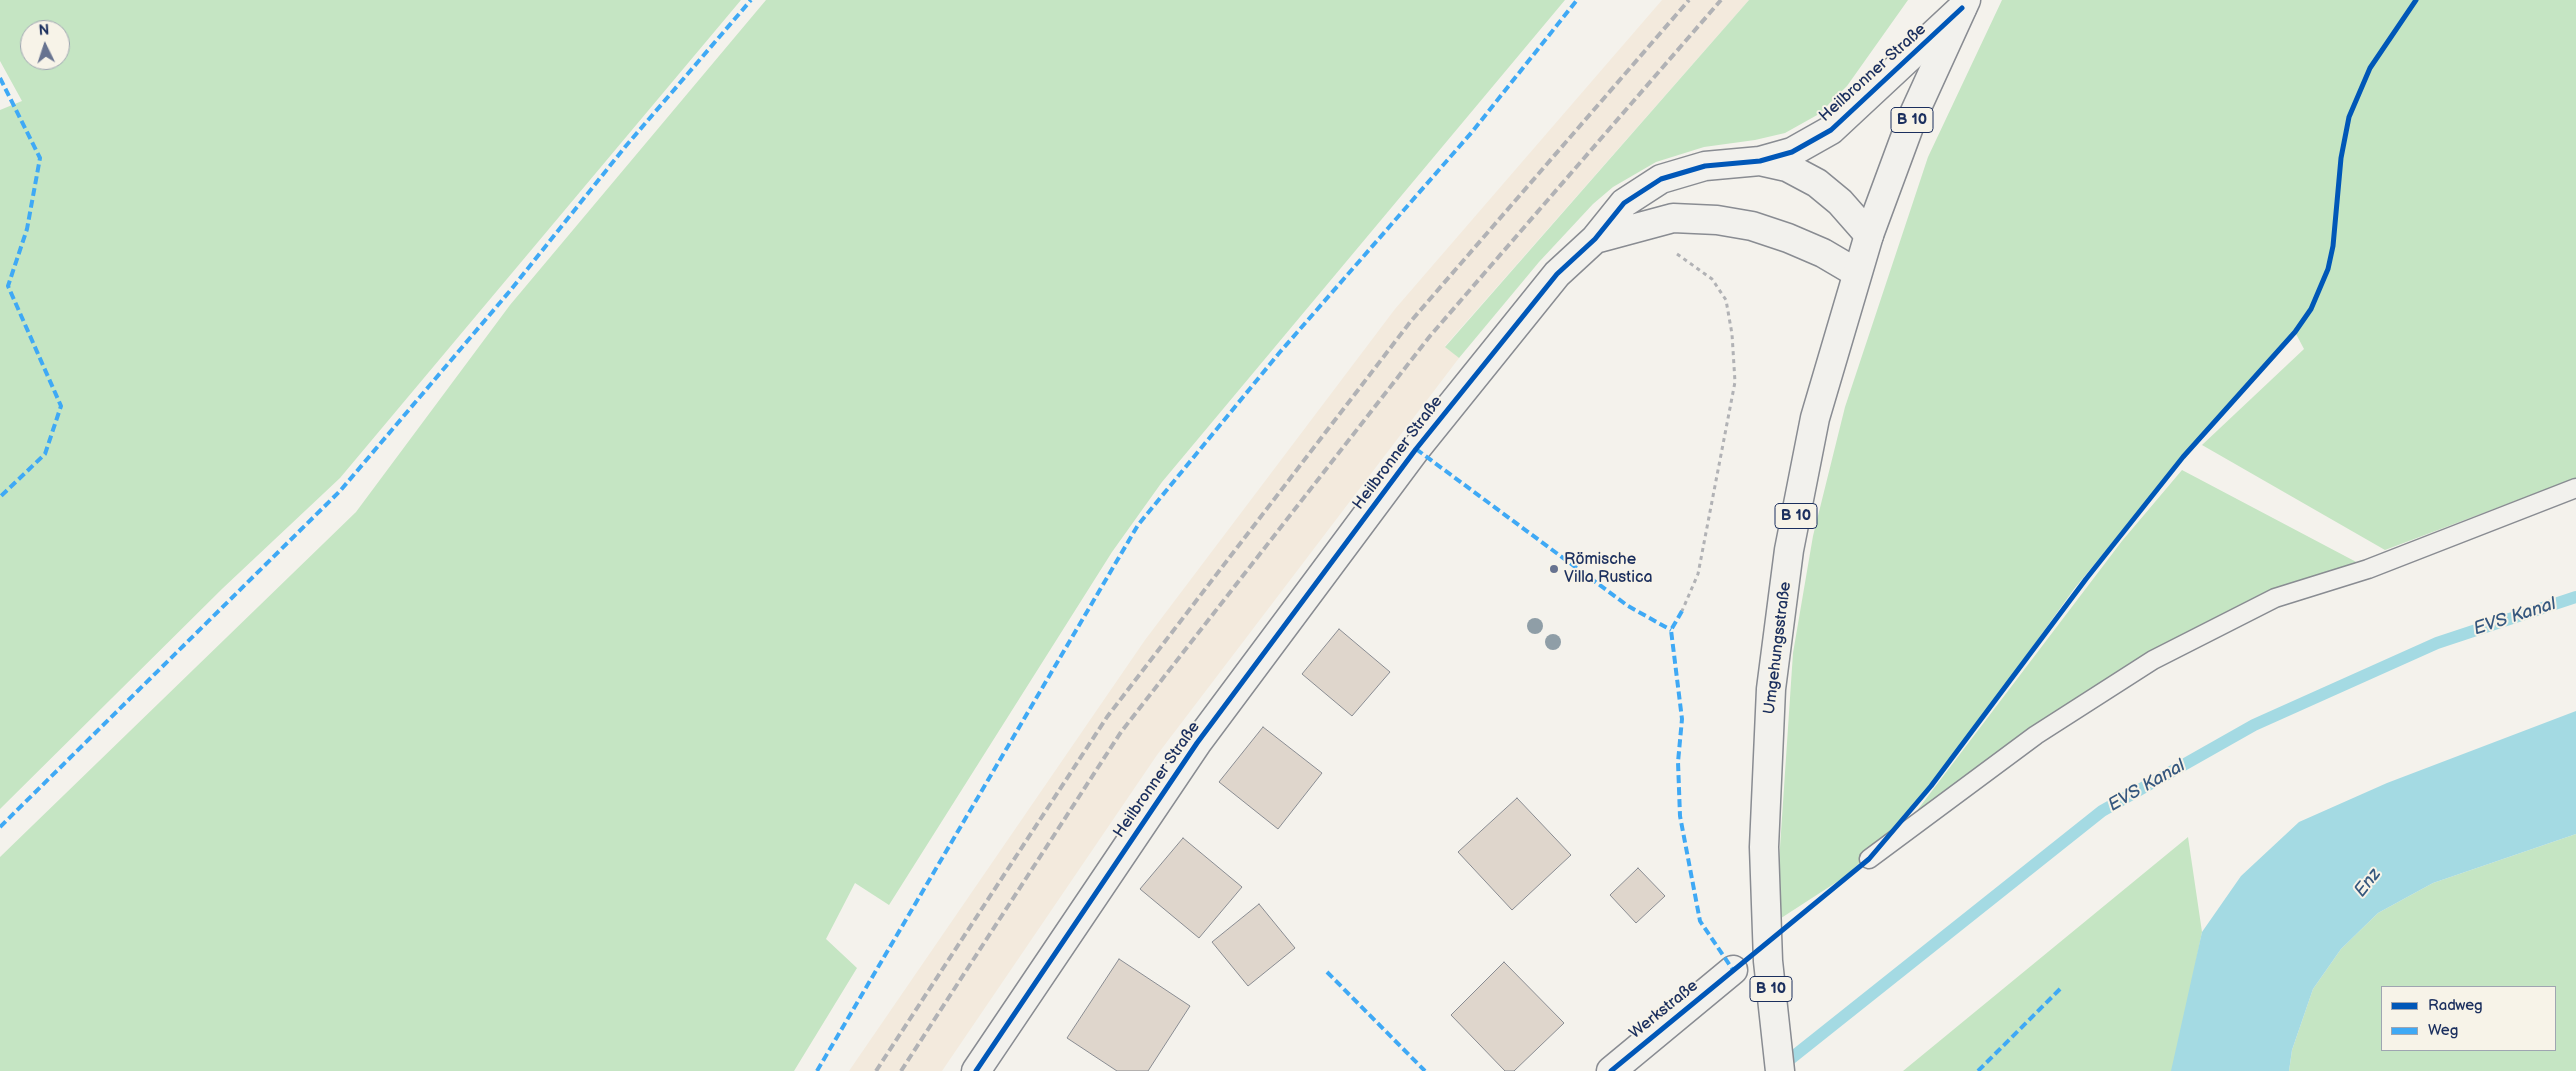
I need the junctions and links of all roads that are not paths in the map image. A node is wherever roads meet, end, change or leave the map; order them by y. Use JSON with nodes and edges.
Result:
{"nodes":[{"id":1,"x":1964,"y":4,"type":"edge"},
{"id":2,"x":1760,"y":161,"type":"junction"},
{"id":3,"x":1869,"y":235,"type":"junction"},
{"id":4,"x":1595,"y":239,"type":"junction"},
{"id":5,"x":1857,"y":273,"type":"junction"},
{"id":6,"x":2576,"y":488,"type":"edge"},
{"id":7,"x":1869,"y":859,"type":"dead end"},
{"id":8,"x":1733,"y":970,"type":"dead end"},
{"id":9,"x":976,"y":1071,"type":"edge"},
{"id":10,"x":1611,"y":1071,"type":"edge"},
{"id":11,"x":1780,"y":1071,"type":"edge"}],
"edges":[{"from":1,"to":2,"type":"street","name":"Heilbronner Straße"},
{"from":1,"to":3,"type":"street","name":"Heilbronner Straße","number":"B 10"},
{"from":2,"to":3,"type":"street","name":"Heilbronner Straße"},
{"from":2,"to":4,"type":"street","name":"Heilbronner Straße"},
{"from":3,"to":5,"type":"street","name":"Umgehungsstraße","number":"B 10"},
{"from":4,"to":5,"type":"street","name":"Heilbronner Straße"},
{"from":4,"to":9,"type":"street","name":"Heilbronner Straße"},
{"from":5,"to":11,"type":"street","name":"Umgehungsstraße","number":"B 10"},
{"from":6,"to":7,"type":"lane"},
{"from":8,"to":10,"type":"street","name":"Werkstraße"}]}
